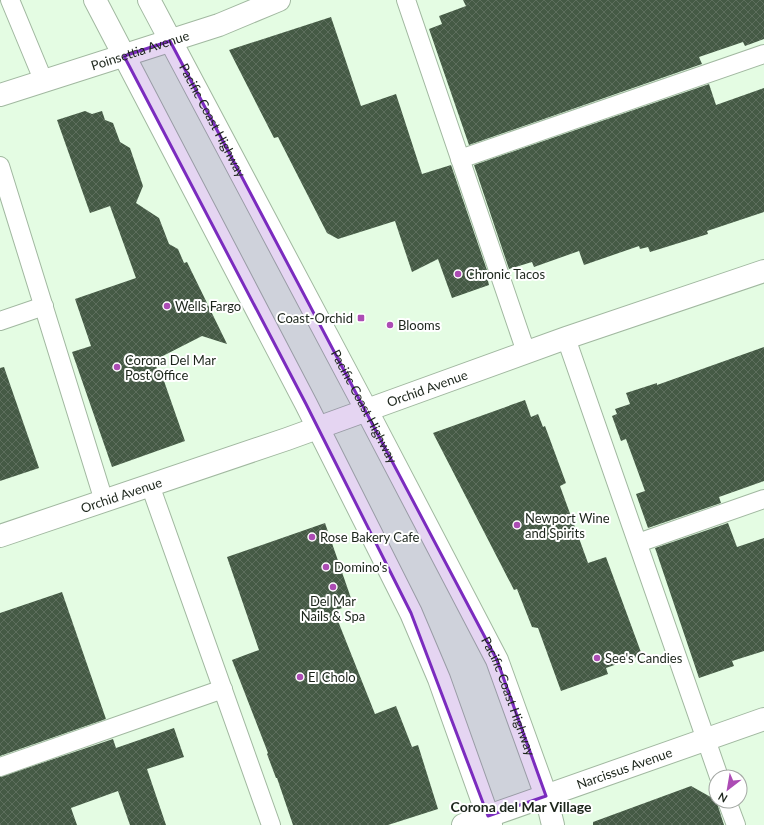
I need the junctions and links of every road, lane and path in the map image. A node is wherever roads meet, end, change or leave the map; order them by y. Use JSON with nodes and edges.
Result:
{"nodes":[{"id":1,"x":10,"y":0,"type":"edge"},
{"id":2,"x":95,"y":0,"type":"edge"},
{"id":3,"x":149,"y":0,"type":"edge"},
{"id":4,"x":279,"y":0,"type":"edge"},
{"id":5,"x":406,"y":0,"type":"edge"},
{"id":6,"x":170,"y":41,"type":"junction"},
{"id":7,"x":764,"y":54,"type":"edge"},
{"id":8,"x":124,"y":56,"type":"junction"},
{"id":9,"x":44,"y":82,"type":"junction"},
{"id":10,"x":0,"y":95,"type":"edge"},
{"id":11,"x":460,"y":159,"type":"junction"},
{"id":12,"x":0,"y":166,"type":"edge"},
{"id":13,"x":764,"y":272,"type":"edge"},
{"id":14,"x":44,"y":306,"type":"junction"},
{"id":15,"x":0,"y":321,"type":"edge"},
{"id":16,"x":566,"y":338,"type":"junction"},
{"id":17,"x":526,"y":352,"type":"junction"},
{"id":18,"x":367,"y":411,"type":"junction"},
{"id":19,"x":318,"y":428,"type":"junction"},
{"id":20,"x":150,"y":485,"type":"junction"},
{"id":21,"x":764,"y":499,"type":"edge"},
{"id":22,"x":104,"y":501,"type":"junction"},
{"id":23,"x":0,"y":536,"type":"edge"},
{"id":24,"x":638,"y":543,"type":"junction"},
{"id":25,"x":223,"y":689,"type":"junction"},
{"id":26,"x":764,"y":719,"type":"edge"},
{"id":27,"x":706,"y":740,"type":"junction"},
{"id":28,"x":0,"y":767,"type":"edge"},
{"id":29,"x":716,"y":769,"type":"edge"},
{"id":30,"x":546,"y":796,"type":"junction"},
{"id":31,"x":730,"y":809,"type":"edge"},
{"id":32,"x":490,"y":821,"type":"edge"},
{"id":33,"x":271,"y":825,"type":"edge"},
{"id":34,"x":463,"y":825,"type":"edge"},
{"id":35,"x":553,"y":825,"type":"edge"},
{"id":36,"x":736,"y":825,"type":"edge"}],
"edges":[{"from":1,"to":9,"type":"lane"},
{"from":2,"to":8,"type":"main road"},
{"from":3,"to":6,"type":"main road","name":"Pacific Coast Highway"},
{"from":4,"to":6,"type":"main road","name":"Poinsettia Avenue"},
{"from":5,"to":11,"type":"lane"},
{"from":6,"to":8,"type":"main road","name":"Poinsettia Avenue"},
{"from":6,"to":18,"type":"main road","name":"Pacific Coast Highway"},
{"from":7,"to":11,"type":"lane"},
{"from":8,"to":9,"type":"main road","name":"Poinsettia Avenue"},
{"from":8,"to":19,"type":"main road"},
{"from":9,"to":10,"type":"main road","name":"Poinsettia Avenue"},
{"from":11,"to":17,"type":"lane"},
{"from":12,"to":14,"type":"lane"},
{"from":13,"to":16,"type":"main road","name":"Orchid Avenue"},
{"from":14,"to":15,"type":"lane"},
{"from":14,"to":22,"type":"lane"},
{"from":16,"to":17,"type":"main road","name":"Orchid Avenue"},
{"from":16,"to":24,"type":"lane"},
{"from":17,"to":18,"type":"main road","name":"Orchid Avenue"},
{"from":18,"to":19,"type":"main road","name":"Orchid Avenue"},
{"from":18,"to":30,"type":"main road","name":"Pacific Coast Highway"},
{"from":19,"to":20,"type":"main road","name":"Orchid Avenue"},
{"from":19,"to":32,"type":"main road"},
{"from":20,"to":22,"type":"main road","name":"Orchid Avenue"},
{"from":20,"to":25,"type":"lane"},
{"from":21,"to":24,"type":"lane"},
{"from":22,"to":23,"type":"main road","name":"Orchid Avenue"},
{"from":24,"to":27,"type":"lane"},
{"from":25,"to":28,"type":"lane"},
{"from":25,"to":33,"type":"lane"},
{"from":26,"to":27,"type":"main road","name":"Narcissus Avenue"},
{"from":27,"to":29,"type":"lane"},
{"from":27,"to":30,"type":"main road","name":"Narcissus Avenue"},
{"from":30,"to":32,"type":"main road","name":"Narcissus Avenue"},
{"from":30,"to":35,"type":"main road","name":"Pacific Coast Highway"},
{"from":31,"to":36,"type":"lane"},
{"from":32,"to":34,"type":"main road","name":"Narcissus Avenue"}]}
